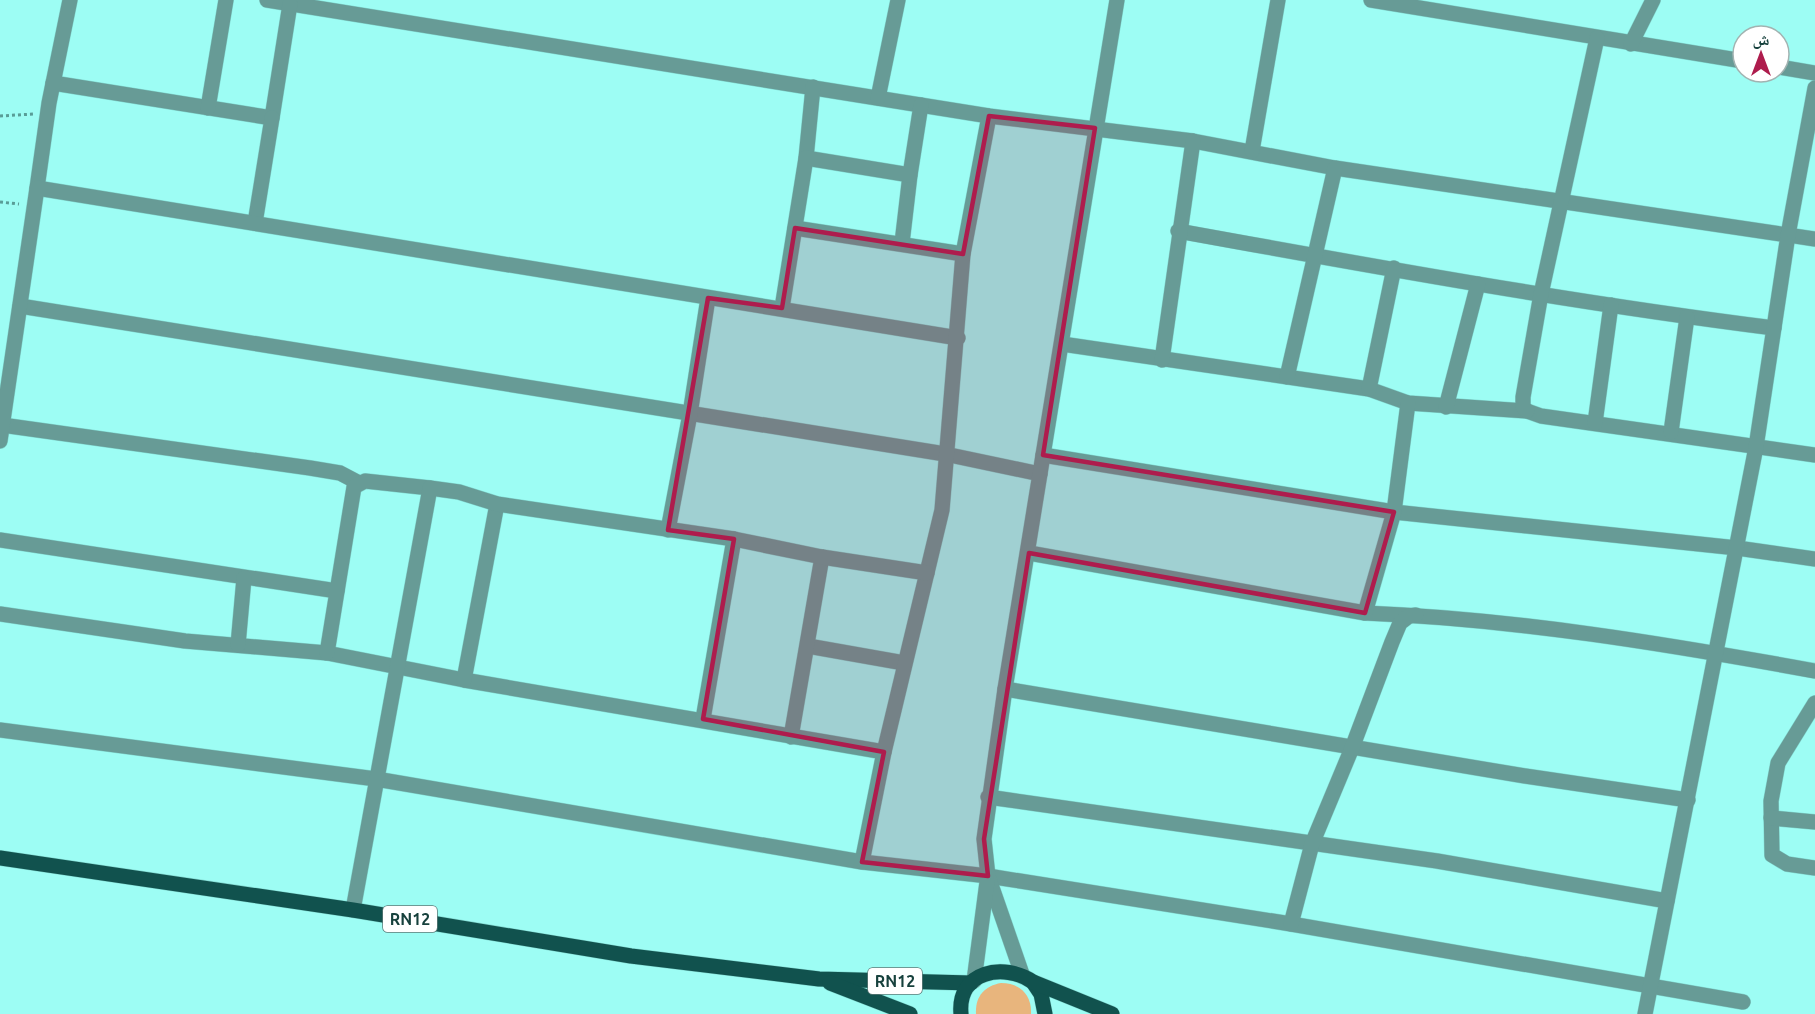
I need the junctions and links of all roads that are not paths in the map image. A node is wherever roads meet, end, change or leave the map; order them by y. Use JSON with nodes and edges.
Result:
{"nodes":[{"id":1,"x":70,"y":0,"type":"edge"},
{"id":2,"x":226,"y":0,"type":"edge"},
{"id":3,"x":267,"y":0,"type":"edge"},
{"id":4,"x":898,"y":0,"type":"edge"},
{"id":5,"x":1117,"y":0,"type":"edge"},
{"id":6,"x":1278,"y":0,"type":"edge"},
{"id":7,"x":1371,"y":0,"type":"edge"},
{"id":8,"x":1653,"y":0,"type":"edge"},
{"id":9,"x":290,"y":4,"type":"junction"},
{"id":10,"x":1597,"y":38,"type":"junction"},
{"id":11,"x":1630,"y":44,"type":"junction"},
{"id":12,"x":1731,"y":59,"type":"edge"},
{"id":13,"x":1791,"y":69,"type":"edge"},
{"id":14,"x":1815,"y":73,"type":"edge"},
{"id":15,"x":53,"y":83,"type":"junction"},
{"id":16,"x":813,"y":87,"type":"junction"},
{"id":17,"x":1815,"y":88,"type":"edge"},
{"id":18,"x":878,"y":98,"type":"junction"},
{"id":19,"x":921,"y":105,"type":"junction"},
{"id":20,"x":208,"y":108,"type":"junction"},
{"id":21,"x":989,"y":116,"type":"junction"},
{"id":22,"x":272,"y":118,"type":"junction"},
{"id":23,"x":1095,"y":128,"type":"junction"},
{"id":24,"x":1193,"y":141,"type":"junction"},
{"id":25,"x":1252,"y":151,"type":"junction"},
{"id":26,"x":806,"y":158,"type":"junction"},
{"id":27,"x":1335,"y":168,"type":"junction"},
{"id":28,"x":910,"y":175,"type":"junction"},
{"id":29,"x":37,"y":188,"type":"junction"},
{"id":30,"x":1562,"y":203,"type":"junction"},
{"id":31,"x":255,"y":223,"type":"junction"},
{"id":32,"x":795,"y":228,"type":"junction"},
{"id":33,"x":1178,"y":231,"type":"junction"},
{"id":34,"x":1788,"y":235,"type":"junction"},
{"id":35,"x":1815,"y":239,"type":"edge"},
{"id":36,"x":902,"y":243,"type":"junction"},
{"id":37,"x":963,"y":254,"type":"junction"},
{"id":38,"x":1315,"y":256,"type":"junction"},
{"id":39,"x":1394,"y":268,"type":"junction"},
{"id":40,"x":1478,"y":284,"type":"junction"},
{"id":41,"x":1541,"y":294,"type":"junction"},
{"id":42,"x":708,"y":298,"type":"junction"},
{"id":43,"x":1611,"y":305,"type":"junction"},
{"id":44,"x":20,"y":306,"type":"junction"},
{"id":45,"x":782,"y":308,"type":"junction"},
{"id":46,"x":1687,"y":317,"type":"junction"},
{"id":47,"x":1774,"y":328,"type":"junction"},
{"id":48,"x":0,"y":330,"type":"edge"},
{"id":49,"x":16,"y":333,"type":"junction"},
{"id":50,"x":958,"y":338,"type":"junction"},
{"id":51,"x":1062,"y":344,"type":"junction"},
{"id":52,"x":1162,"y":360,"type":"junction"},
{"id":53,"x":1287,"y":376,"type":"junction"},
{"id":54,"x":1369,"y":389,"type":"junction"},
{"id":55,"x":1408,"y":403,"type":"junction"},
{"id":56,"x":1446,"y":407,"type":"junction"},
{"id":57,"x":1527,"y":411,"type":"junction"},
{"id":58,"x":690,"y":414,"type":"junction"},
{"id":59,"x":1595,"y":423,"type":"junction"},
{"id":60,"x":2,"y":425,"type":"junction"},
{"id":61,"x":1671,"y":432,"type":"junction"},
{"id":62,"x":0,"y":441,"type":"edge"},
{"id":63,"x":1756,"y":447,"type":"junction"},
{"id":64,"x":945,"y":454,"type":"junction"},
{"id":65,"x":1043,"y":455,"type":"junction"},
{"id":66,"x":1815,"y":455,"type":"edge"},
{"id":67,"x":1040,"y":474,"type":"junction"},
{"id":68,"x":359,"y":483,"type":"junction"},
{"id":69,"x":430,"y":488,"type":"junction"},
{"id":70,"x":497,"y":504,"type":"junction"},
{"id":71,"x":1394,"y":512,"type":"junction"},
{"id":72,"x":668,"y":530,"type":"junction"},
{"id":73,"x":734,"y":539,"type":"junction"},
{"id":74,"x":0,"y":540,"type":"edge"},
{"id":75,"x":1737,"y":548,"type":"junction"},
{"id":76,"x":1029,"y":553,"type":"junction"},
{"id":77,"x":822,"y":557,"type":"junction"},
{"id":78,"x":1815,"y":559,"type":"edge"},
{"id":79,"x":927,"y":573,"type":"junction"},
{"id":80,"x":244,"y":578,"type":"junction"},
{"id":81,"x":337,"y":591,"type":"junction"},
{"id":82,"x":1365,"y":613,"type":"junction"},
{"id":83,"x":0,"y":614,"type":"edge"},
{"id":84,"x":1418,"y":615,"type":"junction"},
{"id":85,"x":238,"y":645,"type":"junction"},
{"id":86,"x":808,"y":646,"type":"junction"},
{"id":87,"x":327,"y":653,"type":"junction"},
{"id":88,"x":1716,"y":653,"type":"junction"},
{"id":89,"x":904,"y":663,"type":"junction"},
{"id":90,"x":396,"y":665,"type":"junction"},
{"id":91,"x":1815,"y":671,"type":"edge"},
{"id":92,"x":464,"y":680,"type":"junction"},
{"id":93,"x":1005,"y":688,"type":"junction"},
{"id":94,"x":1815,"y":703,"type":"edge"},
{"id":95,"x":703,"y":719,"type":"junction"},
{"id":96,"x":0,"y":730,"type":"edge"},
{"id":97,"x":791,"y":737,"type":"junction"},
{"id":98,"x":1352,"y":748,"type":"junction"},
{"id":99,"x":884,"y":752,"type":"junction"},
{"id":100,"x":376,"y":779,"type":"junction"},
{"id":101,"x":988,"y":797,"type":"junction"},
{"id":102,"x":1688,"y":800,"type":"junction"},
{"id":103,"x":1771,"y":818,"type":"junction"},
{"id":104,"x":1815,"y":822,"type":"edge"},
{"id":105,"x":1312,"y":844,"type":"junction"},
{"id":106,"x":0,"y":858,"type":"edge"},
{"id":107,"x":862,"y":862,"type":"junction"},
{"id":108,"x":1815,"y":868,"type":"edge"},
{"id":109,"x":988,"y":876,"type":"junction"},
{"id":110,"x":1667,"y":901,"type":"junction"},
{"id":111,"x":353,"y":909,"type":"junction"},
{"id":112,"x":1291,"y":924,"type":"junction"},
{"id":113,"x":1028,"y":978,"type":"junction"},
{"id":114,"x":819,"y":979,"type":"junction"},
{"id":115,"x":973,"y":982,"type":"junction"},
{"id":116,"x":1651,"y":984,"type":"junction"},
{"id":117,"x":1743,"y":1002,"type":"dead end"},
{"id":118,"x":910,"y":1014,"type":"edge"},
{"id":119,"x":961,"y":1014,"type":"edge"},
{"id":120,"x":1045,"y":1014,"type":"edge"},
{"id":121,"x":1112,"y":1014,"type":"edge"},
{"id":122,"x":1645,"y":1014,"type":"edge"}],
"edges":[{"from":1,"to":15,"type":"street"},
{"from":2,"to":20,"type":"street"},
{"from":3,"to":9,"type":"street"},
{"from":4,"to":18,"type":"street"},
{"from":5,"to":23,"type":"street"},
{"from":6,"to":25,"type":"street"},
{"from":7,"to":10,"type":"street"},
{"from":8,"to":11,"type":"street"},
{"from":9,"to":16,"type":"street"},
{"from":9,"to":22,"type":"street"},
{"from":10,"to":11,"type":"street"},
{"from":10,"to":30,"type":"street"},
{"from":11,"to":12,"type":"street"},
{"from":13,"to":14,"type":"street"},
{"from":15,"to":20,"type":"street"},
{"from":15,"to":29,"type":"street"},
{"from":16,"to":18,"type":"street"},
{"from":16,"to":26,"type":"street"},
{"from":17,"to":34,"type":"street"},
{"from":18,"to":19,"type":"street"},
{"from":19,"to":21,"type":"street"},
{"from":19,"to":28,"type":"street"},
{"from":20,"to":22,"type":"street"},
{"from":21,"to":23,"type":"street"},
{"from":21,"to":37,"type":"street"},
{"from":22,"to":31,"type":"street"},
{"from":23,"to":24,"type":"street"},
{"from":23,"to":51,"type":"street"},
{"from":24,"to":25,"type":"street"},
{"from":24,"to":33,"type":"street"},
{"from":25,"to":27,"type":"street"},
{"from":26,"to":28,"type":"street"},
{"from":26,"to":32,"type":"street"},
{"from":27,"to":30,"type":"street"},
{"from":27,"to":38,"type":"street"},
{"from":28,"to":36,"type":"street"},
{"from":29,"to":31,"type":"street"},
{"from":29,"to":44,"type":"street"},
{"from":30,"to":34,"type":"street"},
{"from":30,"to":41,"type":"street"},
{"from":31,"to":42,"type":"street"},
{"from":32,"to":36,"type":"street"},
{"from":32,"to":45,"type":"street"},
{"from":33,"to":38,"type":"street"},
{"from":33,"to":52,"type":"street"},
{"from":34,"to":35,"type":"street"},
{"from":34,"to":47,"type":"street"},
{"from":36,"to":37,"type":"street"},
{"from":37,"to":50,"type":"street"},
{"from":38,"to":39,"type":"street"},
{"from":38,"to":53,"type":"street"},
{"from":39,"to":40,"type":"street"},
{"from":39,"to":54,"type":"street"},
{"from":40,"to":41,"type":"street"},
{"from":40,"to":56,"type":"street"},
{"from":41,"to":43,"type":"street"},
{"from":41,"to":57,"type":"street"},
{"from":42,"to":45,"type":"street"},
{"from":42,"to":58,"type":"street"},
{"from":43,"to":46,"type":"street"},
{"from":43,"to":59,"type":"street"},
{"from":44,"to":49,"type":"street"},
{"from":44,"to":58,"type":"street"},
{"from":45,"to":50,"type":"street"},
{"from":46,"to":47,"type":"street"},
{"from":46,"to":61,"type":"street"},
{"from":47,"to":63,"type":"street"},
{"from":48,"to":49,"type":"street"},
{"from":49,"to":60,"type":"street"},
{"from":50,"to":64,"type":"street"},
{"from":51,"to":52,"type":"street"},
{"from":51,"to":65,"type":"street"},
{"from":52,"to":53,"type":"street"},
{"from":53,"to":54,"type":"street"},
{"from":54,"to":55,"type":"street"},
{"from":55,"to":56,"type":"street"},
{"from":55,"to":71,"type":"street"},
{"from":56,"to":57,"type":"street"},
{"from":57,"to":59,"type":"street"},
{"from":58,"to":64,"type":"street"},
{"from":58,"to":72,"type":"street"},
{"from":59,"to":61,"type":"street"},
{"from":60,"to":62,"type":"street"},
{"from":60,"to":68,"type":"street"},
{"from":61,"to":63,"type":"street"},
{"from":63,"to":66,"type":"street"},
{"from":63,"to":75,"type":"street"},
{"from":64,"to":67,"type":"street"},
{"from":64,"to":79,"type":"street"},
{"from":65,"to":67,"type":"street"},
{"from":65,"to":71,"type":"street"},
{"from":67,"to":76,"type":"street"},
{"from":68,"to":69,"type":"street"},
{"from":68,"to":81,"type":"street"},
{"from":69,"to":70,"type":"street"},
{"from":69,"to":90,"type":"street"},
{"from":70,"to":72,"type":"street"},
{"from":70,"to":92,"type":"street"},
{"from":71,"to":75,"type":"street"},
{"from":71,"to":82,"type":"street"},
{"from":72,"to":73,"type":"street"},
{"from":73,"to":77,"type":"street"},
{"from":73,"to":95,"type":"street"},
{"from":74,"to":80,"type":"street"},
{"from":75,"to":78,"type":"street"},
{"from":75,"to":88,"type":"street"},
{"from":76,"to":82,"type":"street"},
{"from":76,"to":93,"type":"street"},
{"from":77,"to":79,"type":"street"},
{"from":77,"to":86,"type":"street"},
{"from":79,"to":89,"type":"street"},
{"from":80,"to":81,"type":"street"},
{"from":80,"to":85,"type":"street"},
{"from":81,"to":87,"type":"street"},
{"from":82,"to":84,"type":"street"},
{"from":83,"to":85,"type":"street"},
{"from":84,"to":88,"type":"street"},
{"from":84,"to":98,"type":"street"},
{"from":85,"to":87,"type":"street"},
{"from":86,"to":89,"type":"street"},
{"from":86,"to":97,"type":"street"},
{"from":87,"to":90,"type":"street"},
{"from":88,"to":91,"type":"street"},
{"from":88,"to":102,"type":"street"},
{"from":89,"to":99,"type":"street"},
{"from":90,"to":92,"type":"street"},
{"from":90,"to":100,"type":"street"},
{"from":92,"to":95,"type":"street"},
{"from":93,"to":98,"type":"street"},
{"from":93,"to":101,"type":"street"},
{"from":94,"to":103,"type":"street"},
{"from":95,"to":97,"type":"street"},
{"from":96,"to":100,"type":"street"},
{"from":97,"to":99,"type":"street"},
{"from":98,"to":102,"type":"street"},
{"from":98,"to":105,"type":"street"},
{"from":99,"to":107,"type":"street"},
{"from":100,"to":107,"type":"street"},
{"from":100,"to":111,"type":"street"},
{"from":101,"to":105,"type":"street"},
{"from":101,"to":109,"type":"street"},
{"from":102,"to":110,"type":"street"},
{"from":103,"to":104,"type":"street"},
{"from":103,"to":108,"type":"street"},
{"from":105,"to":110,"type":"street"},
{"from":105,"to":112,"type":"street"},
{"from":106,"to":111,"type":"main road","number":"RN12"},
{"from":107,"to":109,"type":"street"},
{"from":109,"to":112,"type":"street"},
{"from":109,"to":113,"type":"street"},
{"from":109,"to":115,"type":"street"},
{"from":110,"to":116,"type":"street"},
{"from":111,"to":114,"type":"main road","number":"RN12"},
{"from":112,"to":116,"type":"street"},
{"from":113,"to":115,"type":"main road","number":"RN12"},
{"from":113,"to":120,"type":"main road"},
{"from":113,"to":121,"type":"main road","number":"RN12"},
{"from":114,"to":115,"type":"main road","number":"RN12"},
{"from":114,"to":118,"type":"main road","number":"RN12"},
{"from":115,"to":119,"type":"main road"},
{"from":116,"to":117,"type":"street"},
{"from":116,"to":122,"type":"street"}]}
